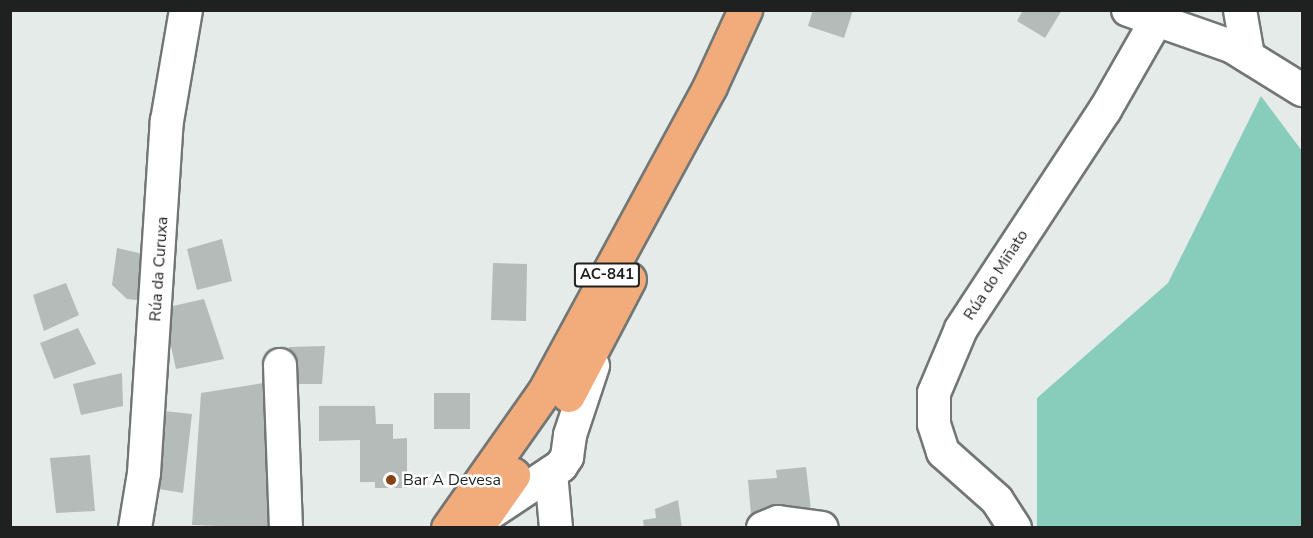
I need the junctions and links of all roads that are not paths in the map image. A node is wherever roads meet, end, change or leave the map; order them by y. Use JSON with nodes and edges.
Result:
{"nodes":[{"id":1,"x":186,"y":10,"type":"edge"},
{"id":2,"x":745,"y":10,"type":"edge"},
{"id":3,"x":766,"y":10,"type":"edge"},
{"id":4,"x":1240,"y":10,"type":"edge"},
{"id":5,"x":1158,"y":17,"type":"edge"},
{"id":6,"x":1210,"y":23,"type":"edge"},
{"id":7,"x":1248,"y":56,"type":"junction"},
{"id":8,"x":1301,"y":97,"type":"edge"},
{"id":9,"x":601,"y":312,"type":"junction"},
{"id":10,"x":280,"y":365,"type":"dead end"},
{"id":11,"x":529,"y":464,"type":"junction"},
{"id":12,"x":468,"y":519,"type":"edge"},
{"id":13,"x":135,"y":528,"type":"edge"},
{"id":14,"x":286,"y":528,"type":"edge"},
{"id":15,"x":556,"y":528,"type":"edge"},
{"id":16,"x":763,"y":528,"type":"edge"},
{"id":17,"x":822,"y":528,"type":"edge"},
{"id":18,"x":1015,"y":528,"type":"edge"}],
"edges":[{"from":1,"to":13,"type":"street","name":"Rúa da Curuxa"},
{"from":2,"to":9,"type":"main road","number":"AC-841"},
{"from":3,"to":9,"type":"main road","number":"AC-841"},
{"from":4,"to":7,"type":"street"},
{"from":5,"to":6,"type":"street","name":"Rúa do Miñato"},
{"from":5,"to":18,"type":"street","name":"Rúa do Miñato"},
{"from":6,"to":7,"type":"street","name":"Rúa do Miñato"},
{"from":7,"to":8,"type":"street","name":"Rúa do Miñato"},
{"from":9,"to":11,"type":"main road","number":"AC-841"},
{"from":9,"to":12,"type":"main road","number":"AC-841"},
{"from":10,"to":14,"type":"street"},
{"from":11,"to":12,"type":"main road","number":"AC-841"},
{"from":11,"to":15,"type":"street"},
{"from":16,"to":17,"type":"street"}]}
